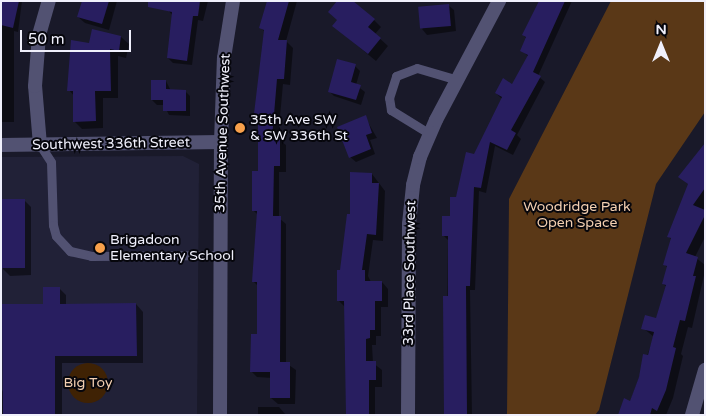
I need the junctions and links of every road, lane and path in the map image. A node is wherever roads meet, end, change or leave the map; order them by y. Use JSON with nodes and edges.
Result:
{"nodes":[{"id":1,"x":49,"y":1,"type":"edge"},
{"id":2,"x":233,"y":1,"type":"edge"},
{"id":3,"x":499,"y":1,"type":"edge"},
{"id":4,"x":458,"y":80,"type":"junction"},
{"id":5,"x":430,"y":134,"type":"junction"},
{"id":6,"x":221,"y":142,"type":"junction"},
{"id":7,"x":1,"y":145,"type":"edge"},
{"id":8,"x":40,"y":145,"type":"junction"},
{"id":9,"x":221,"y":255,"type":"junction"},
{"id":10,"x":705,"y":370,"type":"edge"},
{"id":11,"x":220,"y":415,"type":"edge"},
{"id":12,"x":408,"y":415,"type":"edge"},
{"id":13,"x":692,"y":415,"type":"edge"}],
"edges":[{"from":1,"to":8,"type":"street"},
{"from":2,"to":6,"type":"street","name":"35th Avenue Southwest"},
{"from":3,"to":4,"type":"street","name":"33rd Place Southwest"},
{"from":4,"to":5,"type":"street","name":"33rd Place Southwest"},
{"from":4,"to":5,"type":"lane"},
{"from":5,"to":12,"type":"street","name":"33rd Place Southwest"},
{"from":6,"to":8,"type":"street","name":"Southwest 336th Street"},
{"from":6,"to":9,"type":"street","name":"35th Avenue Southwest"},
{"from":7,"to":8,"type":"street","name":"Southwest 336th Street"},
{"from":8,"to":9,"type":"lane"},
{"from":9,"to":11,"type":"street","name":"35th Avenue Southwest"},
{"from":10,"to":13,"type":"street"}]}
